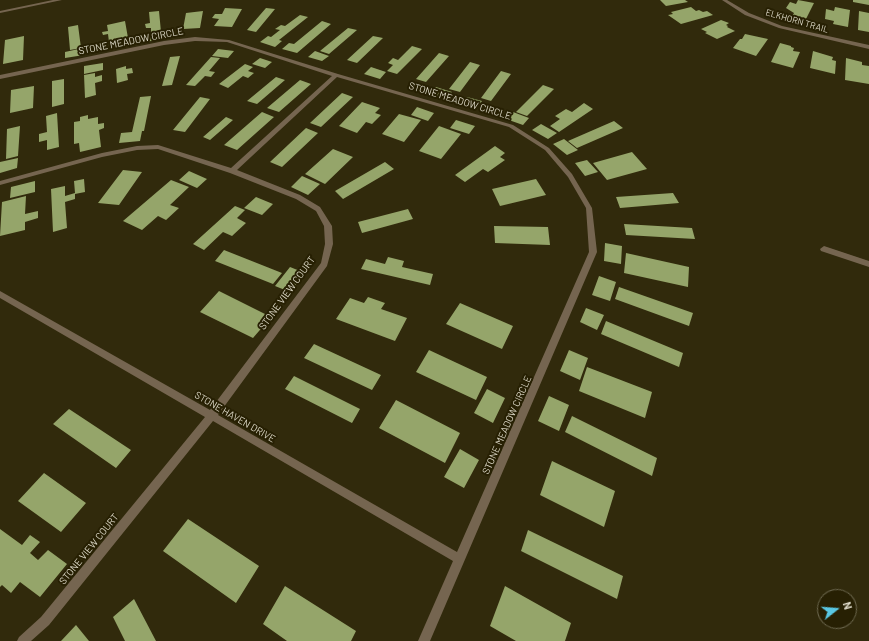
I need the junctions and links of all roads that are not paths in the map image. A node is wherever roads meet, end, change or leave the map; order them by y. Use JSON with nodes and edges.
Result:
{"nodes":[{"id":1,"x":60,"y":0,"type":"edge"},
{"id":2,"x":724,"y":0,"type":"edge"},
{"id":3,"x":49,"y":1,"type":"edge"},
{"id":4,"x":0,"y":12,"type":"edge"},
{"id":5,"x":869,"y":47,"type":"edge"},
{"id":6,"x":336,"y":76,"type":"junction"},
{"id":7,"x":0,"y":77,"type":"edge"},
{"id":8,"x":232,"y":171,"type":"junction"},
{"id":9,"x":0,"y":182,"type":"edge"},
{"id":10,"x":824,"y":249,"type":"dead end"},
{"id":11,"x":869,"y":264,"type":"edge"},
{"id":12,"x":0,"y":294,"type":"edge"},
{"id":13,"x":212,"y":416,"type":"junction"},
{"id":14,"x":460,"y":559,"type":"junction"},
{"id":15,"x":22,"y":641,"type":"edge"},
{"id":16,"x":424,"y":641,"type":"edge"}],
"edges":[{"from":1,"to":3,"type":"street"},
{"from":2,"to":5,"type":"street","name":"ELKHORN TRAIL"},
{"from":3,"to":4,"type":"street"},
{"from":6,"to":7,"type":"street","name":"STONE MEADOW CIRCLE"},
{"from":6,"to":8,"type":"street"},
{"from":6,"to":14,"type":"street","name":"STONE MEADOW CIRCLE"},
{"from":8,"to":9,"type":"street","name":"STONE VIEW COURT"},
{"from":8,"to":13,"type":"street","name":"STONE VIEW COURT"},
{"from":10,"to":11,"type":"street"},
{"from":12,"to":13,"type":"street","name":"STONE HAVEN DRIVE"},
{"from":13,"to":14,"type":"street","name":"STONE HAVEN DRIVE"},
{"from":13,"to":15,"type":"street","name":"STONE VIEW COURT"},
{"from":14,"to":16,"type":"street","name":"STONE MEADOW CIRCLE"}]}
